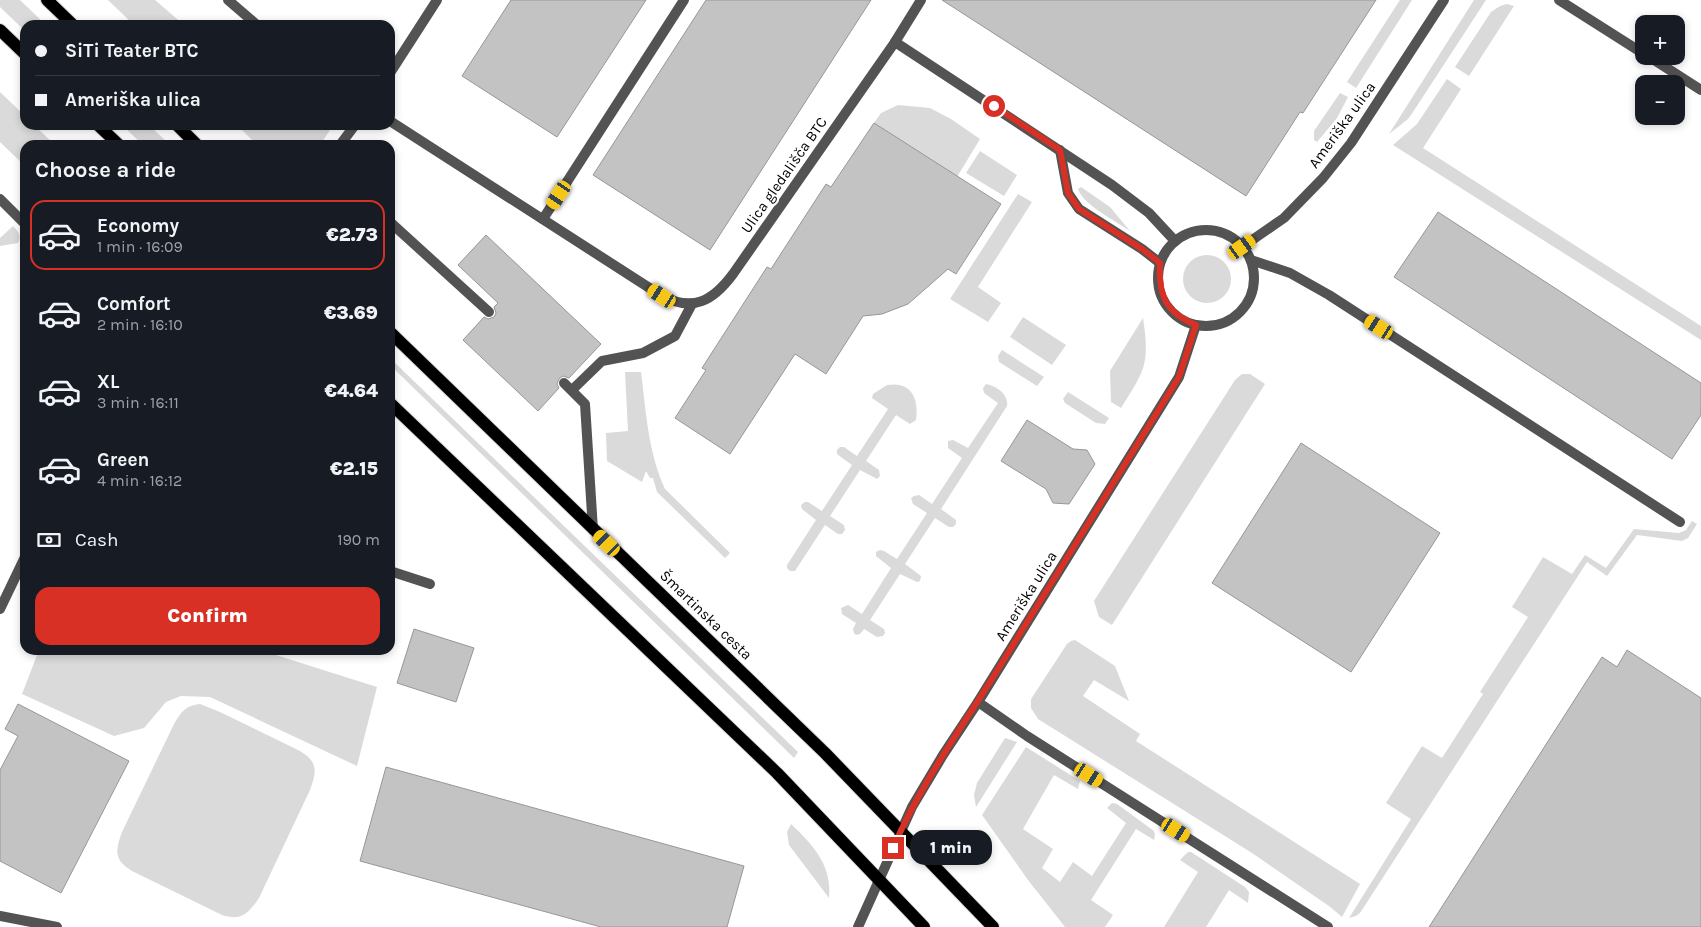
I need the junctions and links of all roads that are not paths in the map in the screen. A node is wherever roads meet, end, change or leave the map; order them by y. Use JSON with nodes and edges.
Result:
{"nodes":[{"id":1,"x":48,"y":0,"type":"edge"},
{"id":2,"x":228,"y":0,"type":"edge"},
{"id":3,"x":438,"y":0,"type":"edge"},
{"id":4,"x":684,"y":0,"type":"edge"},
{"id":5,"x":921,"y":0,"type":"edge"},
{"id":6,"x":1444,"y":0,"type":"edge"},
{"id":7,"x":1559,"y":0,"type":"edge"},
{"id":8,"x":240,"y":4,"type":"edge"},
{"id":9,"x":68,"y":20,"type":"edge"},
{"id":10,"x":253,"y":20,"type":"edge"},
{"id":11,"x":0,"y":30,"type":"edge"},
{"id":12,"x":894,"y":42,"type":"junction"},
{"id":13,"x":1635,"y":48,"type":"edge"},
{"id":14,"x":20,"y":49,"type":"edge"},
{"id":15,"x":395,"y":65,"type":"edge"},
{"id":16,"x":1662,"y":65,"type":"edge"},
{"id":17,"x":1701,"y":90,"type":"edge"},
{"id":18,"x":395,"y":124,"type":"edge"},
{"id":19,"x":103,"y":130,"type":"edge"},
{"id":20,"x":181,"y":130,"type":"edge"},
{"id":21,"x":114,"y":140,"type":"edge"},
{"id":22,"x":192,"y":140,"type":"edge"},
{"id":23,"x":1060,"y":150,"type":"junction"},
{"id":24,"x":0,"y":199,"type":"edge"},
{"id":25,"x":20,"y":219,"type":"edge"},
{"id":26,"x":543,"y":219,"type":"junction"},
{"id":27,"x":395,"y":227,"type":"edge"},
{"id":28,"x":1175,"y":241,"type":"junction"},
{"id":29,"x":1242,"y":247,"type":"junction"},
{"id":30,"x":1251,"y":260,"type":"junction"},
{"id":31,"x":1160,"y":263,"type":"junction"},
{"id":32,"x":692,"y":304,"type":"junction"},
{"id":33,"x":489,"y":312,"type":"dead end"},
{"id":34,"x":1196,"y":325,"type":"junction"},
{"id":35,"x":395,"y":337,"type":"edge"},
{"id":36,"x":564,"y":383,"type":"dead end"},
{"id":37,"x":572,"y":390,"type":"junction"},
{"id":38,"x":395,"y":408,"type":"edge"},
{"id":39,"x":1680,"y":522,"type":"dead end"},
{"id":40,"x":593,"y":530,"type":"junction"},
{"id":41,"x":20,"y":567,"type":"edge"},
{"id":42,"x":395,"y":573,"type":"edge"},
{"id":43,"x":430,"y":584,"type":"dead end"},
{"id":44,"x":0,"y":608,"type":"edge"},
{"id":45,"x":978,"y":702,"type":"junction"},
{"id":46,"x":900,"y":832,"type":"junction"},
{"id":47,"x":879,"y":881,"type":"junction"},
{"id":48,"x":0,"y":916,"type":"edge"},
{"id":49,"x":57,"y":927,"type":"edge"},
{"id":50,"x":858,"y":927,"type":"edge"},
{"id":51,"x":924,"y":927,"type":"edge"},
{"id":52,"x":993,"y":927,"type":"edge"},
{"id":53,"x":1328,"y":927,"type":"edge"}],
"edges":[{"from":1,"to":9,"type":"main road"},
{"from":2,"to":8,"type":"street"},
{"from":3,"to":15,"type":"street"},
{"from":4,"to":26,"type":"street"},
{"from":5,"to":12,"type":"street","name":"Ulica gledališča BTC"},
{"from":6,"to":29,"type":"street","name":"Ameriška ulica"},
{"from":7,"to":13,"type":"street"},
{"from":8,"to":10,"type":"street"},
{"from":11,"to":14,"type":"main road"},
{"from":12,"to":23,"type":"street"},
{"from":12,"to":32,"type":"street","name":"Ulica gledališča BTC"},
{"from":16,"to":17,"type":"street"},
{"from":18,"to":26,"type":"street"},
{"from":19,"to":21,"type":"main road"},
{"from":20,"to":22,"type":"main road"},
{"from":23,"to":28,"type":"street"},
{"from":23,"to":31,"type":"street"},
{"from":24,"to":25,"type":"street"},
{"from":26,"to":32,"type":"street"},
{"from":27,"to":33,"type":"street"},
{"from":28,"to":29,"type":"street"},
{"from":28,"to":31,"type":"street"},
{"from":29,"to":30,"type":"street"},
{"from":30,"to":34,"type":"street"},
{"from":30,"to":39,"type":"street"},
{"from":31,"to":34,"type":"street"},
{"from":32,"to":37,"type":"street"},
{"from":34,"to":45,"type":"street","name":"Ameriška ulica"},
{"from":35,"to":40,"type":"main road","name":"Šmartinska cesta"},
{"from":36,"to":37,"type":"street"},
{"from":37,"to":40,"type":"street"},
{"from":38,"to":47,"type":"main road"},
{"from":40,"to":46,"type":"main road","name":"Šmartinska cesta"},
{"from":41,"to":44,"type":"street"},
{"from":42,"to":43,"type":"street"},
{"from":45,"to":46,"type":"street","name":"Ameriška ulica"},
{"from":45,"to":53,"type":"street"},
{"from":46,"to":47,"type":"street","name":"Ameriška ulica"},
{"from":46,"to":52,"type":"main road","name":"Šmartinska cesta"},
{"from":47,"to":50,"type":"street","name":"Ameriška ulica"},
{"from":47,"to":51,"type":"main road"},
{"from":48,"to":49,"type":"street"}]}
